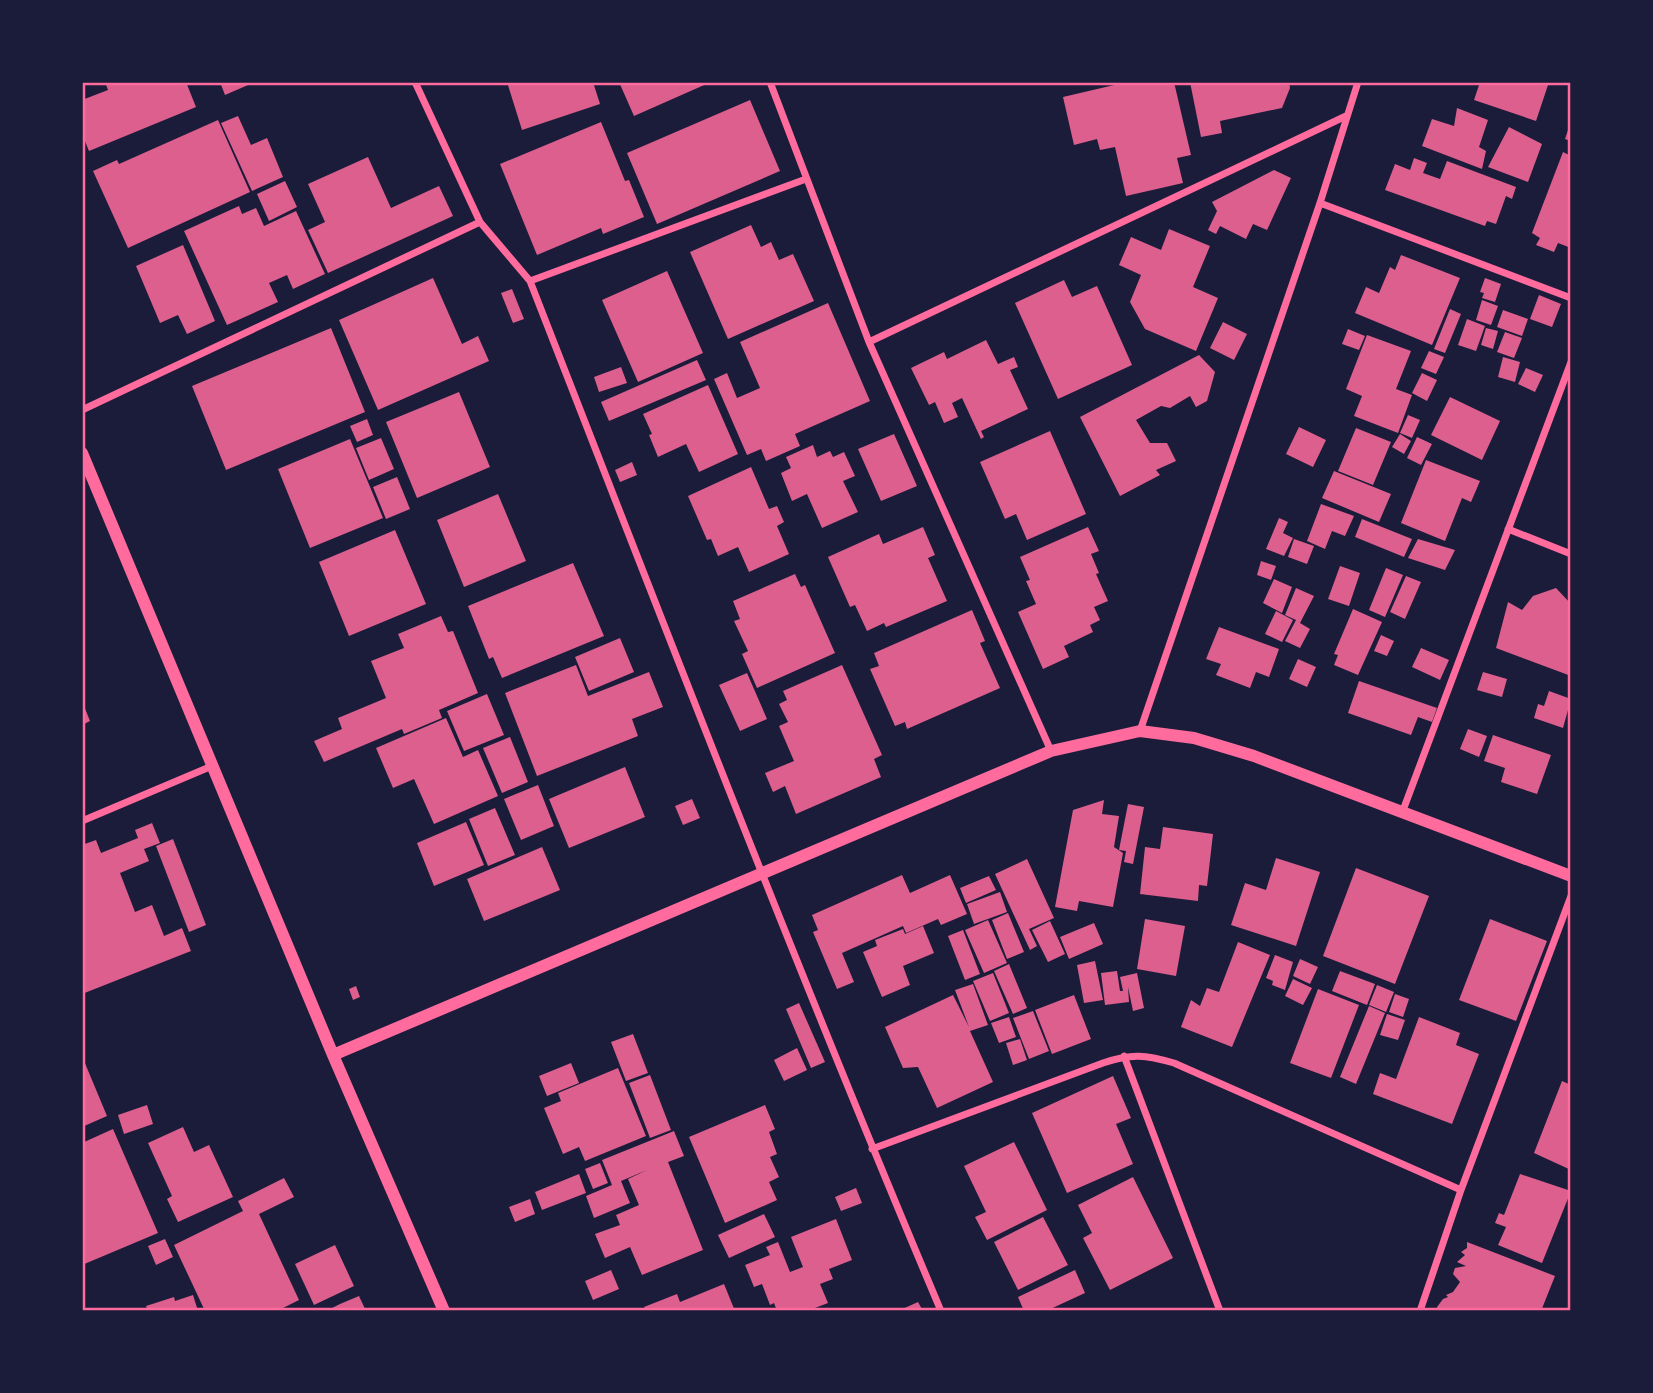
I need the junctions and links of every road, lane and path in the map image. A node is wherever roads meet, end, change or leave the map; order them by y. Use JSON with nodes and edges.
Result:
{"nodes":[{"id":1,"x":415,"y":82,"type":"edge"},
{"id":2,"x":771,"y":82,"type":"edge"},
{"id":3,"x":1358,"y":82,"type":"edge"},
{"id":4,"x":1346,"y":116,"type":"junction"},
{"id":5,"x":806,"y":179,"type":"junction"},
{"id":6,"x":1320,"y":203,"type":"junction"},
{"id":7,"x":480,"y":222,"type":"junction"},
{"id":8,"x":530,"y":281,"type":"junction"},
{"id":9,"x":1571,"y":298,"type":"edge"},
{"id":10,"x":869,"y":342,"type":"junction"},
{"id":11,"x":1571,"y":362,"type":"edge"},
{"id":12,"x":82,"y":411,"type":"edge"},
{"id":13,"x":82,"y":453,"type":"edge"},
{"id":14,"x":1508,"y":529,"type":"junction"},
{"id":15,"x":1571,"y":554,"type":"edge"},
{"id":16,"x":1140,"y":731,"type":"junction"},
{"id":17,"x":1051,"y":751,"type":"junction"},
{"id":18,"x":212,"y":765,"type":"junction"},
{"id":19,"x":1402,"y":813,"type":"junction"},
{"id":20,"x":82,"y":821,"type":"edge"},
{"id":21,"x":761,"y":874,"type":"junction"},
{"id":22,"x":1571,"y":876,"type":"edge"},
{"id":23,"x":1571,"y":896,"type":"edge"},
{"id":24,"x":333,"y":1055,"type":"junction"},
{"id":25,"x":1124,"y":1056,"type":"junction"},
{"id":26,"x":873,"y":1149,"type":"junction"},
{"id":27,"x":1461,"y":1190,"type":"junction"},
{"id":28,"x":444,"y":1311,"type":"edge"},
{"id":29,"x":941,"y":1311,"type":"edge"},
{"id":30,"x":1220,"y":1311,"type":"edge"},
{"id":31,"x":1420,"y":1311,"type":"edge"}],
"edges":[{"from":1,"to":7,"type":"street"},
{"from":2,"to":5,"type":"street"},
{"from":3,"to":4,"type":"street"},
{"from":4,"to":6,"type":"street"},
{"from":4,"to":10,"type":"street"},
{"from":5,"to":8,"type":"street"},
{"from":5,"to":10,"type":"street"},
{"from":6,"to":9,"type":"street"},
{"from":6,"to":16,"type":"street"},
{"from":7,"to":8,"type":"street"},
{"from":7,"to":12,"type":"street"},
{"from":8,"to":21,"type":"street"},
{"from":10,"to":17,"type":"street"},
{"from":11,"to":14,"type":"street"},
{"from":13,"to":18,"type":"street"},
{"from":14,"to":15,"type":"street"},
{"from":14,"to":19,"type":"street"},
{"from":16,"to":17,"type":"street"},
{"from":16,"to":19,"type":"street"},
{"from":17,"to":21,"type":"street"},
{"from":18,"to":20,"type":"street"},
{"from":18,"to":24,"type":"street"},
{"from":19,"to":22,"type":"street"},
{"from":21,"to":24,"type":"street"},
{"from":21,"to":26,"type":"street"},
{"from":23,"to":27,"type":"street"},
{"from":24,"to":28,"type":"street"},
{"from":25,"to":26,"type":"street"},
{"from":25,"to":27,"type":"street"},
{"from":25,"to":30,"type":"street"},
{"from":26,"to":29,"type":"street"},
{"from":27,"to":31,"type":"street"}]}
